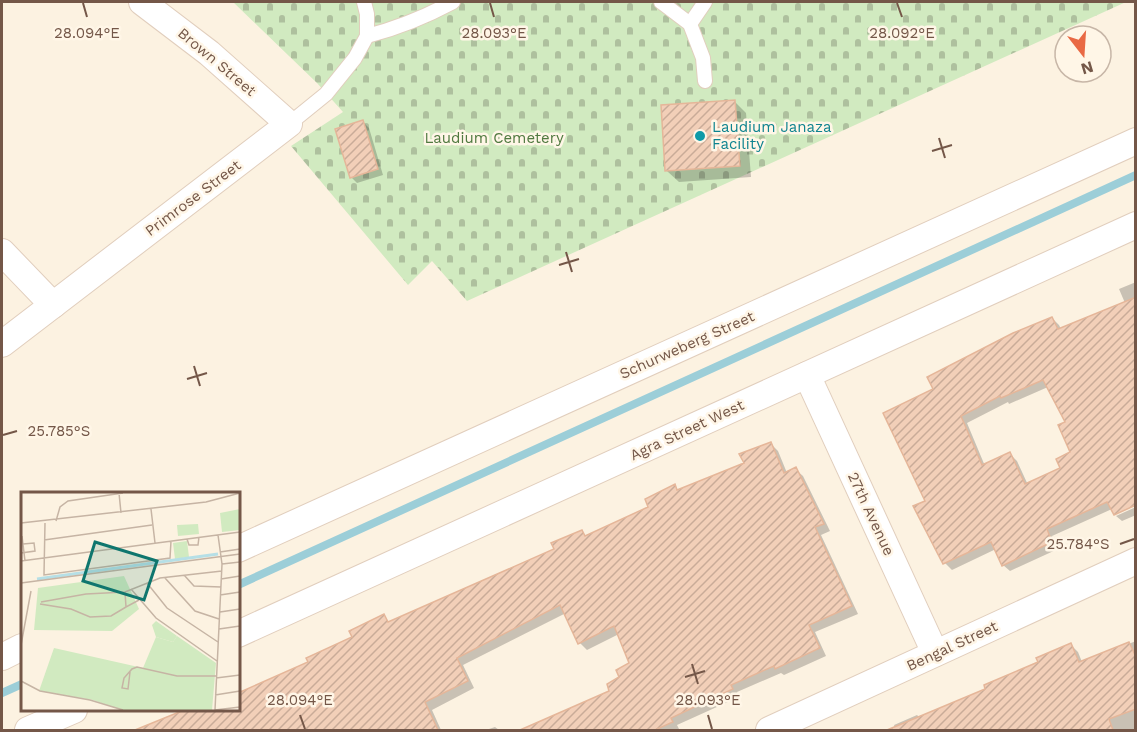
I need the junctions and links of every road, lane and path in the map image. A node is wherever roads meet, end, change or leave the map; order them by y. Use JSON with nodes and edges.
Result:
{"nodes":[{"id":1,"x":142,"y":2,"type":"edge"},
{"id":2,"x":364,"y":2,"type":"edge"},
{"id":3,"x":453,"y":2,"type":"edge"},
{"id":4,"x":661,"y":2,"type":"edge"},
{"id":5,"x":705,"y":2,"type":"edge"},
{"id":6,"x":690,"y":24,"type":"junction"},
{"id":7,"x":367,"y":36,"type":"junction"},
{"id":8,"x":705,"y":81,"type":"dead end"},
{"id":9,"x":289,"y":124,"type":"junction"},
{"id":10,"x":1136,"y":141,"type":"edge"},
{"id":11,"x":1136,"y":225,"type":"edge"},
{"id":12,"x":2,"y":252,"type":"edge"},
{"id":13,"x":53,"y":305,"type":"junction"},
{"id":14,"x":2,"y":344,"type":"edge"},
{"id":15,"x":807,"y":375,"type":"junction"},
{"id":16,"x":240,"y":548,"type":"edge"},
{"id":17,"x":1136,"y":561,"type":"edge"},
{"id":18,"x":240,"y":633,"type":"edge"},
{"id":19,"x":21,"y":648,"type":"edge"},
{"id":20,"x":935,"y":653,"type":"junction"},
{"id":21,"x":2,"y":657,"type":"edge"},
{"id":22,"x":72,"y":711,"type":"edge"},
{"id":23,"x":28,"y":730,"type":"edge"},
{"id":24,"x":769,"y":730,"type":"edge"}],
"edges":[{"from":1,"to":9,"type":"street","name":"Brown Street"},
{"from":2,"to":7,"type":"lane"},
{"from":3,"to":7,"type":"lane"},
{"from":4,"to":6,"type":"lane"},
{"from":5,"to":6,"type":"lane"},
{"from":6,"to":8,"type":"lane"},
{"from":7,"to":9,"type":"lane","name":"Primrose Street"},
{"from":9,"to":13,"type":"street","name":"Primrose Street"},
{"from":10,"to":16,"type":"street","name":"Schurweberg Street"},
{"from":11,"to":15,"type":"street","name":"Agra Street West"},
{"from":12,"to":13,"type":"street"},
{"from":13,"to":14,"type":"street","name":"Primrose Street"},
{"from":15,"to":18,"type":"street","name":"Agra Street West"},
{"from":15,"to":20,"type":"street","name":"27th Avenue"},
{"from":17,"to":20,"type":"street","name":"Bengal Street"},
{"from":19,"to":21,"type":"street"},
{"from":20,"to":24,"type":"street","name":"Bengal Street"},
{"from":22,"to":23,"type":"street"}]}
